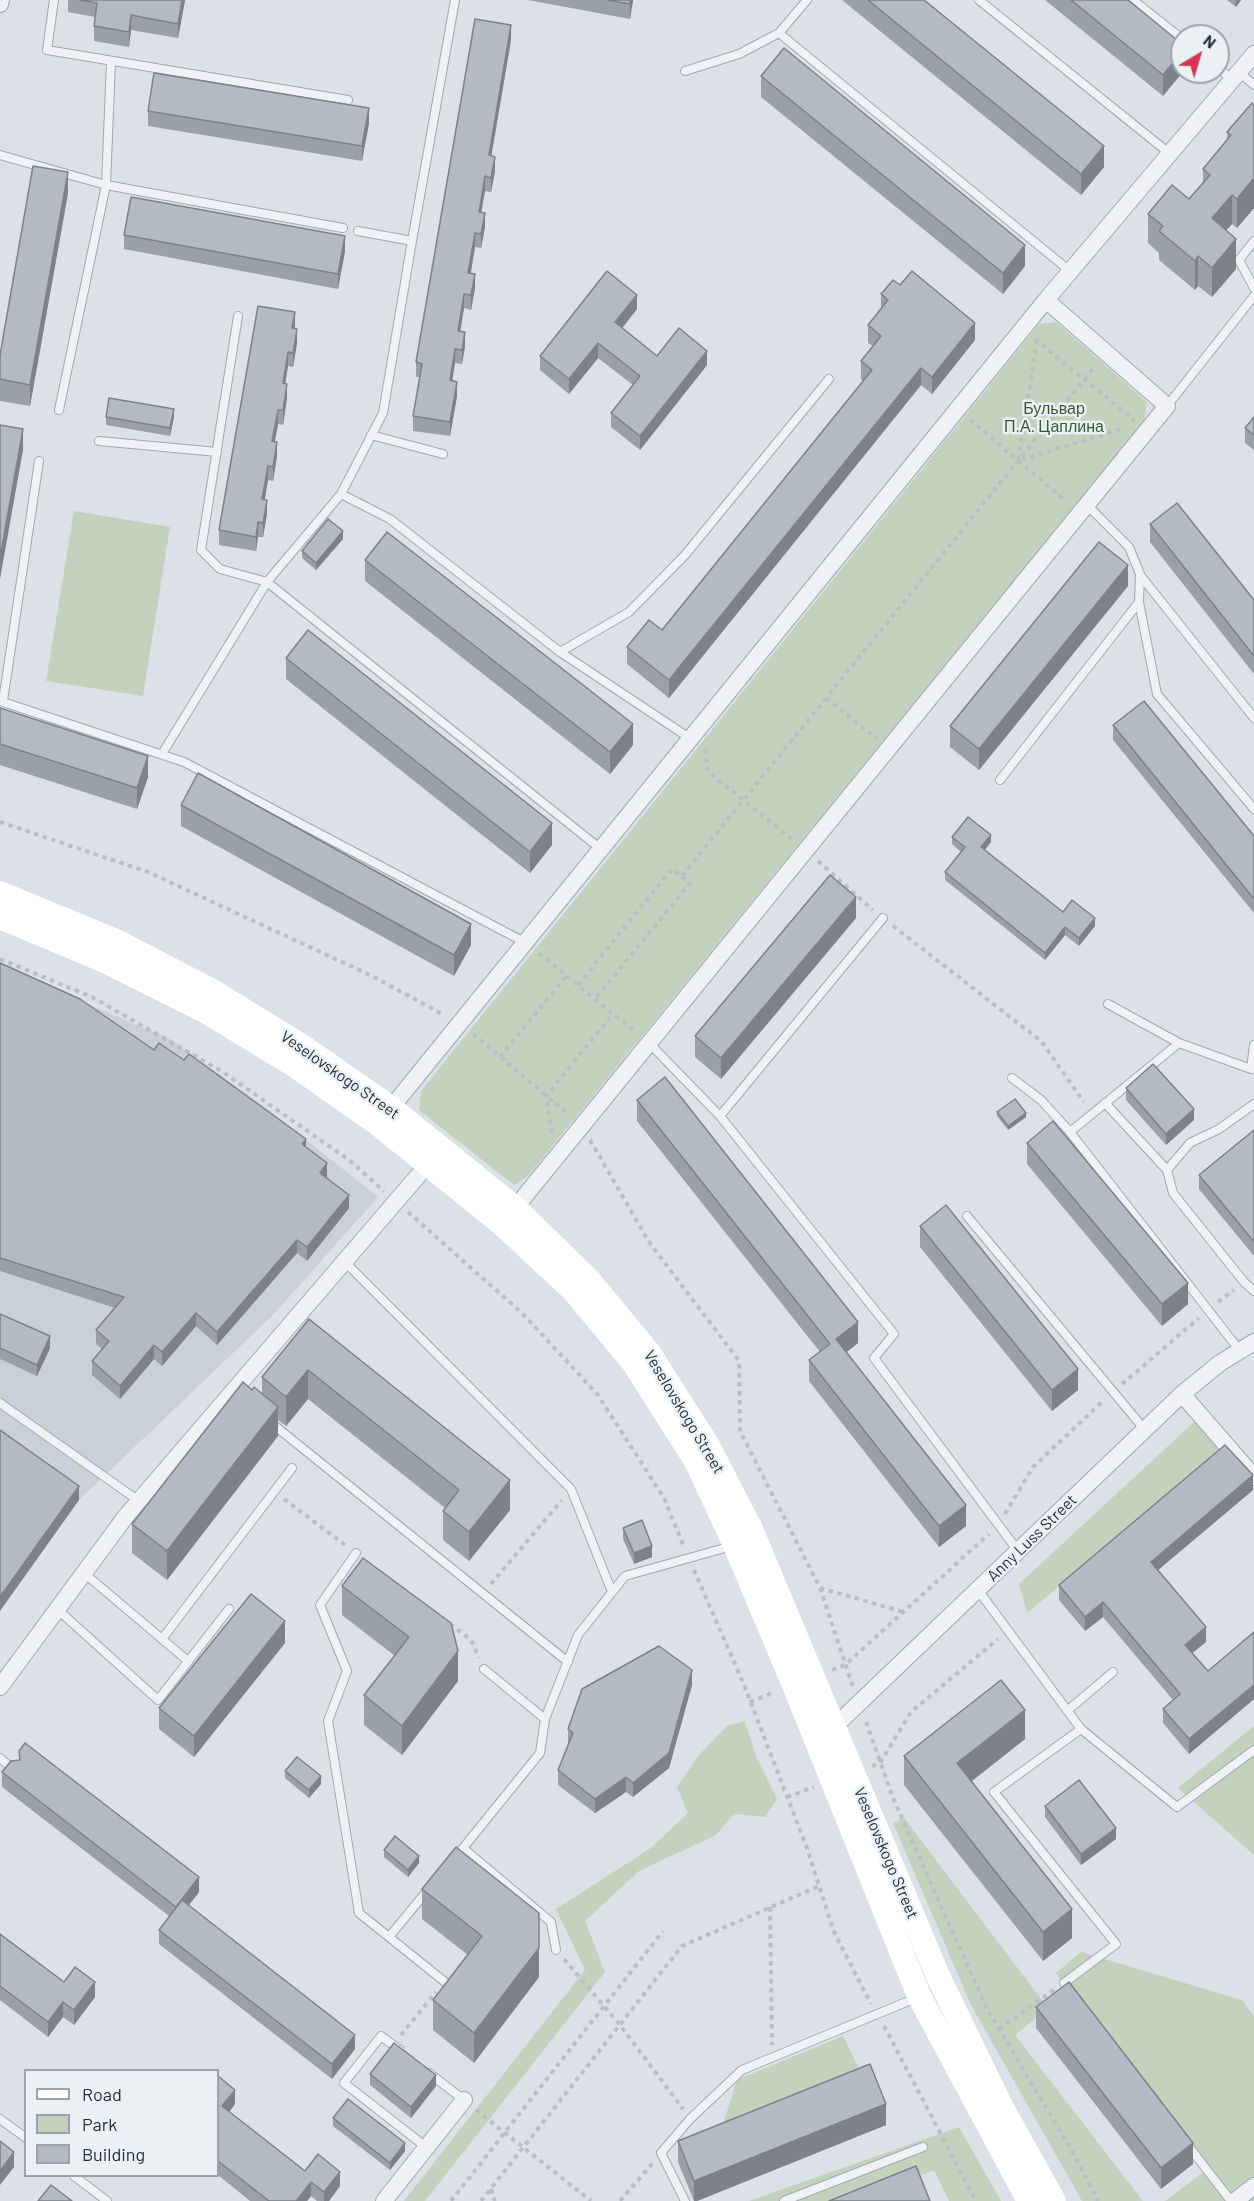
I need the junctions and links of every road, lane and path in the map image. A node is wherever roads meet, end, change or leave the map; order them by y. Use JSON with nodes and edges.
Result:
{"nodes":[{"id":1,"x":54,"y":0,"type":"edge"},
{"id":2,"x":455,"y":0,"type":"edge"},
{"id":3,"x":807,"y":0,"type":"edge"},
{"id":4,"x":979,"y":0,"type":"edge"},
{"id":5,"x":1133,"y":0,"type":"edge"},
{"id":6,"x":1170,"y":29,"type":"edge"},
{"id":7,"x":779,"y":33,"type":"junction"},
{"id":8,"x":1254,"y":54,"type":"edge"},
{"id":9,"x":111,"y":61,"type":"junction"},
{"id":10,"x":685,"y":71,"type":"dead end"},
{"id":11,"x":1230,"y":73,"type":"edge"},
{"id":12,"x":1236,"y":76,"type":"junction"},
{"id":13,"x":1254,"y":85,"type":"edge"},
{"id":14,"x":348,"y":100,"type":"dead end"},
{"id":15,"x":1169,"y":153,"type":"junction"},
{"id":16,"x":0,"y":155,"type":"edge"},
{"id":17,"x":106,"y":185,"type":"junction"},
{"id":18,"x":343,"y":228,"type":"dead end"},
{"id":19,"x":358,"y":231,"type":"dead end"},
{"id":20,"x":412,"y":241,"type":"junction"},
{"id":21,"x":1254,"y":241,"type":"edge"},
{"id":22,"x":1070,"y":271,"type":"junction"},
{"id":23,"x":1254,"y":288,"type":"edge"},
{"id":24,"x":1254,"y":296,"type":"edge"},
{"id":25,"x":1046,"y":300,"type":"junction"},
{"id":26,"x":238,"y":316,"type":"dead end"},
{"id":27,"x":1023,"y":329,"type":"junction"},
{"id":28,"x":1037,"y":340,"type":"junction"},
{"id":29,"x":1106,"y":352,"type":"junction"},
{"id":30,"x":829,"y":379,"type":"dead end"},
{"id":31,"x":1084,"y":379,"type":"junction"},
{"id":32,"x":1167,"y":406,"type":"junction"},
{"id":33,"x":59,"y":410,"type":"dead end"},
{"id":34,"x":957,"y":410,"type":"junction"},
{"id":35,"x":371,"y":435,"type":"junction"},
{"id":36,"x":99,"y":441,"type":"dead end"},
{"id":37,"x":217,"y":452,"type":"junction"},
{"id":38,"x":443,"y":454,"type":"dead end"},
{"id":39,"x":1018,"y":460,"type":"junction"},
{"id":40,"x":39,"y":461,"type":"dead end"},
{"id":41,"x":341,"y":494,"type":"junction"},
{"id":42,"x":1084,"y":509,"type":"junction"},
{"id":43,"x":1140,"y":574,"type":"junction"},
{"id":44,"x":267,"y":582,"type":"junction"},
{"id":45,"x":1139,"y":602,"type":"junction"},
{"id":46,"x":560,"y":652,"type":"junction"},
{"id":47,"x":826,"y":698,"type":"junction"},
{"id":48,"x":1,"y":701,"type":"edge"},
{"id":49,"x":1254,"y":718,"type":"edge"},
{"id":50,"x":692,"y":739,"type":"junction"},
{"id":51,"x":889,"y":749,"type":"junction"},
{"id":52,"x":162,"y":754,"type":"junction"},
{"id":53,"x":1000,"y":780,"type":"dead end"},
{"id":54,"x":1254,"y":809,"type":"edge"},
{"id":55,"x":602,"y":850,"type":"junction"},
{"id":56,"x":682,"y":876,"type":"junction"},
{"id":57,"x":0,"y":893,"type":"edge"},
{"id":58,"x":0,"y":917,"type":"edge"},
{"id":59,"x":883,"y":918,"type":"dead end"},
{"id":60,"x":527,"y":944,"type":"junction"},
{"id":61,"x":566,"y":976,"type":"junction"},
{"id":62,"x":578,"y":985,"type":"junction"},
{"id":63,"x":595,"y":999,"type":"junction"},
{"id":64,"x":1108,"y":1004,"type":"dead end"},
{"id":65,"x":613,"y":1014,"type":"junction"},
{"id":66,"x":1179,"y":1043,"type":"junction"},
{"id":67,"x":650,"y":1044,"type":"junction"},
{"id":68,"x":1254,"y":1045,"type":"edge"},
{"id":69,"x":500,"y":1057,"type":"dead end"},
{"id":70,"x":1252,"y":1071,"type":"edge"},
{"id":71,"x":1012,"y":1078,"type":"dead end"},
{"id":72,"x":1106,"y":1103,"type":"junction"},
{"id":73,"x":1254,"y":1104,"type":"edge"},
{"id":74,"x":385,"y":1116,"type":"junction"},
{"id":75,"x":720,"y":1116,"type":"junction"},
{"id":76,"x":1070,"y":1132,"type":"junction"},
{"id":77,"x":557,"y":1158,"type":"junction"},
{"id":78,"x":429,"y":1163,"type":"junction"},
{"id":79,"x":1167,"y":1170,"type":"junction"},
{"id":80,"x":509,"y":1216,"type":"junction"},
{"id":81,"x":967,"y":1216,"type":"dead end"},
{"id":82,"x":344,"y":1261,"type":"junction"},
{"id":83,"x":1244,"y":1282,"type":"junction"},
{"id":84,"x":1254,"y":1291,"type":"edge"},
{"id":85,"x":1209,"y":1310,"type":"junction"},
{"id":86,"x":1247,"y":1347,"type":"edge"},
{"id":87,"x":1113,"y":1391,"type":"junction"},
{"id":88,"x":1182,"y":1394,"type":"junction"},
{"id":89,"x":0,"y":1403,"type":"edge"},
{"id":90,"x":260,"y":1414,"type":"edge"},
{"id":91,"x":1145,"y":1430,"type":"junction"},
{"id":92,"x":292,"y":1468,"type":"dead end"},
{"id":93,"x":1254,"y":1477,"type":"edge"},
{"id":94,"x":572,"y":1489,"type":"junction"},
{"id":95,"x":274,"y":1491,"type":"junction"},
{"id":96,"x":139,"y":1501,"type":"junction"},
{"id":97,"x":998,"y":1525,"type":"junction"},
{"id":98,"x":735,"y":1545,"type":"junction"},
{"id":99,"x":1018,"y":1551,"type":"junction"},
{"id":100,"x":356,"y":1553,"type":"joint"},
{"id":101,"x":84,"y":1573,"type":"junction"},
{"id":102,"x":820,"y":1588,"type":"dead end"},
{"id":103,"x":978,"y":1590,"type":"junction"},
{"id":104,"x":482,"y":1593,"type":"junction"},
{"id":105,"x":612,"y":1593,"type":"junction"},
{"id":106,"x":57,"y":1609,"type":"junction"},
{"id":107,"x":229,"y":1609,"type":"dead end"},
{"id":108,"x":905,"y":1612,"type":"junction"},
{"id":109,"x":442,"y":1618,"type":"edge"},
{"id":110,"x":1008,"y":1631,"type":"junction"},
{"id":111,"x":162,"y":1639,"type":"junction"},
{"id":112,"x":188,"y":1661,"type":"junction"},
{"id":113,"x":568,"y":1662,"type":"junction"},
{"id":114,"x":484,"y":1669,"type":"joint"},
{"id":115,"x":1113,"y":1672,"type":"dead end"},
{"id":116,"x":804,"y":1681,"type":"junction"},
{"id":117,"x":0,"y":1687,"type":"edge"},
{"id":118,"x":750,"y":1702,"type":"dead end"},
{"id":119,"x":1067,"y":1711,"type":"junction"},
{"id":120,"x":545,"y":1719,"type":"junction"},
{"id":121,"x":1081,"y":1729,"type":"junction"},
{"id":122,"x":824,"y":1731,"type":"junction"},
{"id":123,"x":1254,"y":1750,"type":"edge"},
{"id":124,"x":0,"y":1758,"type":"edge"},
{"id":125,"x":15,"y":1771,"type":"edge"},
{"id":126,"x":843,"y":1776,"type":"junction"},
{"id":127,"x":787,"y":1797,"type":"dead end"},
{"id":128,"x":463,"y":1848,"type":"junction"},
{"id":129,"x":448,"y":1866,"type":"edge"},
{"id":130,"x":433,"y":1884,"type":"edge"},
{"id":131,"x":819,"y":1886,"type":"dead end"},
{"id":132,"x":770,"y":1907,"type":"junction"},
{"id":133,"x":663,"y":1931,"type":"dead end"},
{"id":134,"x":389,"y":1937,"type":"junction"},
{"id":135,"x":556,"y":1950,"type":"joint"},
{"id":136,"x":445,"y":1982,"type":"joint"},
{"id":137,"x":1064,"y":1983,"type":"junction"},
{"id":138,"x":919,"y":1996,"type":"junction"},
{"id":139,"x":1079,"y":2002,"type":"edge"},
{"id":140,"x":604,"y":2006,"type":"junction"},
{"id":141,"x":620,"y":2025,"type":"junction"},
{"id":142,"x":999,"y":2029,"type":"dead end"},
{"id":143,"x":393,"y":2045,"type":"junction"},
{"id":144,"x":772,"y":2057,"type":"junction"},
{"id":145,"x":411,"y":2059,"type":"edge"},
{"id":146,"x":419,"y":2066,"type":"edge"},
{"id":147,"x":470,"y":2105,"type":"junction"},
{"id":148,"x":0,"y":2119,"type":"edge"},
{"id":149,"x":690,"y":2119,"type":"junction"},
{"id":150,"x":505,"y":2133,"type":"junction"},
{"id":151,"x":1180,"y":2135,"type":"edge"},
{"id":152,"x":24,"y":2137,"type":"edge"},
{"id":153,"x":426,"y":2147,"type":"junction"},
{"id":154,"x":523,"y":2147,"type":"junction"},
{"id":155,"x":923,"y":2147,"type":"dead end"},
{"id":156,"x":661,"y":2153,"type":"junction"},
{"id":157,"x":77,"y":2177,"type":"edge"},
{"id":158,"x":1254,"y":2186,"type":"edge"},
{"id":159,"x":491,"y":2188,"type":"junction"},
{"id":160,"x":107,"y":2201,"type":"edge"},
{"id":161,"x":384,"y":2201,"type":"edge"},
{"id":162,"x":451,"y":2201,"type":"edge"},
{"id":163,"x":481,"y":2201,"type":"edge"},
{"id":164,"x":495,"y":2201,"type":"edge"},
{"id":165,"x":591,"y":2201,"type":"edge"},
{"id":166,"x":620,"y":2201,"type":"edge"},
{"id":167,"x":685,"y":2201,"type":"edge"},
{"id":168,"x":784,"y":2201,"type":"edge"},
{"id":169,"x":1029,"y":2201,"type":"edge"},
{"id":170,"x":1054,"y":2201,"type":"edge"},
{"id":171,"x":1233,"y":2201,"type":"edge"}],
"edges":[{"from":1,"to":9,"type":"lane"},
{"from":2,"to":20,"type":"lane"},
{"from":3,"to":7,"type":"lane"},
{"from":4,"to":15,"type":"lane"},
{"from":5,"to":6,"type":"lane"},
{"from":7,"to":10,"type":"lane"},
{"from":7,"to":22,"type":"lane"},
{"from":8,"to":12,"type":"street"},
{"from":9,"to":14,"type":"lane"},
{"from":9,"to":17,"type":"lane"},
{"from":11,"to":12,"type":"lane"},
{"from":12,"to":13,"type":"lane"},
{"from":12,"to":15,"type":"street"},
{"from":15,"to":22,"type":"street"},
{"from":16,"to":17,"type":"lane"},
{"from":17,"to":18,"type":"lane"},
{"from":17,"to":33,"type":"lane"},
{"from":19,"to":20,"type":"lane"},
{"from":20,"to":35,"type":"lane"},
{"from":21,"to":23,"type":"lane"},
{"from":22,"to":25,"type":"street"},
{"from":24,"to":32,"type":"lane"},
{"from":25,"to":27,"type":"street"},
{"from":25,"to":29,"type":"street"},
{"from":26,"to":37,"type":"lane"},
{"from":27,"to":28,"type":"path"},
{"from":27,"to":34,"type":"street"},
{"from":28,"to":31,"type":"path"},
{"from":28,"to":39,"type":"path"},
{"from":29,"to":31,"type":"path"},
{"from":29,"to":32,"type":"street"},
{"from":30,"to":46,"type":"lane"},
{"from":31,"to":39,"type":"path"},
{"from":31,"to":39,"type":"path"},
{"from":32,"to":42,"type":"street"},
{"from":34,"to":39,"type":"path"},
{"from":34,"to":50,"type":"street"},
{"from":35,"to":38,"type":"lane"},
{"from":35,"to":41,"type":"lane"},
{"from":36,"to":37,"type":"lane"},
{"from":37,"to":44,"type":"lane"},
{"from":39,"to":42,"type":"path"},
{"from":39,"to":47,"type":"path"},
{"from":40,"to":48,"type":"lane"},
{"from":41,"to":44,"type":"lane"},
{"from":41,"to":46,"type":"lane"},
{"from":42,"to":43,"type":"lane"},
{"from":42,"to":51,"type":"street"},
{"from":43,"to":45,"type":"lane"},
{"from":43,"to":49,"type":"lane"},
{"from":44,"to":52,"type":"lane"},
{"from":44,"to":55,"type":"lane"},
{"from":45,"to":53,"type":"lane"},
{"from":45,"to":54,"type":"lane"},
{"from":46,"to":50,"type":"lane"},
{"from":47,"to":51,"type":"path"},
{"from":47,"to":56,"type":"path"},
{"from":48,"to":52,"type":"lane"},
{"from":50,"to":55,"type":"street"},
{"from":51,"to":67,"type":"street"},
{"from":52,"to":60,"type":"lane"},
{"from":55,"to":60,"type":"street"},
{"from":56,"to":62,"type":"path"},
{"from":56,"to":63,"type":"path"},
{"from":57,"to":74,"type":"main road","name":"Veselovskogo Street"},
{"from":58,"to":74,"type":"main road","name":"Veselovskogo Street"},
{"from":59,"to":75,"type":"lane"},
{"from":60,"to":61,"type":"path"},
{"from":60,"to":74,"type":"street"},
{"from":61,"to":62,"type":"path"},
{"from":61,"to":69,"type":"path"},
{"from":62,"to":63,"type":"path"},
{"from":63,"to":65,"type":"path"},
{"from":64,"to":66,"type":"lane"},
{"from":65,"to":67,"type":"path"},
{"from":65,"to":77,"type":"path"},
{"from":66,"to":70,"type":"lane"},
{"from":66,"to":72,"type":"lane"},
{"from":67,"to":75,"type":"lane"},
{"from":67,"to":77,"type":"street"},
{"from":68,"to":70,"type":"lane"},
{"from":71,"to":76,"type":"lane"},
{"from":72,"to":76,"type":"lane"},
{"from":72,"to":79,"type":"lane"},
{"from":73,"to":79,"type":"lane"},
{"from":74,"to":78,"type":"main road","name":"Veselovskogo Street"},
{"from":74,"to":80,"type":"main road","name":"Veselovskogo Street"},
{"from":75,"to":97,"type":"lane"},
{"from":76,"to":85,"type":"lane"},
{"from":77,"to":80,"type":"street"},
{"from":78,"to":80,"type":"main road","name":"Veselovskogo Street"},
{"from":78,"to":82,"type":"street"},
{"from":79,"to":83,"type":"lane"},
{"from":80,"to":98,"type":"main road","name":"Veselovskogo Street"},
{"from":80,"to":116,"type":"main road","name":"Veselovskogo Street"},
{"from":81,"to":87,"type":"lane"},
{"from":82,"to":94,"type":"lane"},
{"from":82,"to":96,"type":"street"},
{"from":83,"to":84,"type":"lane"},
{"from":83,"to":85,"type":"path"},
{"from":85,"to":86,"type":"lane"},
{"from":85,"to":87,"type":"path"},
{"from":86,"to":88,"type":"street","name":"Anny Luss Street"},
{"from":87,"to":91,"type":"lane"},
{"from":87,"to":97,"type":"path"},
{"from":88,"to":91,"type":"street","name":"Anny Luss Street"},
{"from":88,"to":93,"type":"street"},
{"from":89,"to":96,"type":"lane"},
{"from":90,"to":104,"type":"lane"},
{"from":91,"to":99,"type":"street","name":"Anny Luss Street"},
{"from":92,"to":95,"type":"lane"},
{"from":94,"to":104,"type":"path"},
{"from":94,"to":105,"type":"lane"},
{"from":95,"to":100,"type":"path"},
{"from":95,"to":111,"type":"lane"},
{"from":96,"to":101,"type":"street"},
{"from":97,"to":99,"type":"lane"},
{"from":97,"to":108,"type":"path"},
{"from":98,"to":105,"type":"lane"},
{"from":98,"to":116,"type":"main road","name":"Veselovskogo Street"},
{"from":99,"to":103,"type":"street","name":"Anny Luss Street"},
{"from":100,"to":134,"type":"lane"},
{"from":101,"to":106,"type":"street"},
{"from":101,"to":111,"type":"lane"},
{"from":102,"to":108,"type":"path"},
{"from":103,"to":110,"type":"lane"},
{"from":103,"to":122,"type":"street","name":"Anny Luss Street"},
{"from":104,"to":113,"type":"lane"},
{"from":105,"to":113,"type":"lane"},
{"from":106,"to":112,"type":"lane"},
{"from":106,"to":117,"type":"street"},
{"from":107,"to":112,"type":"lane"},
{"from":108,"to":116,"type":"path"},
{"from":109,"to":114,"type":"path"},
{"from":110,"to":119,"type":"lane"},
{"from":110,"to":126,"type":"path"},
{"from":111,"to":112,"type":"lane"},
{"from":113,"to":120,"type":"lane"},
{"from":114,"to":120,"type":"lane"},
{"from":115,"to":119,"type":"lane"},
{"from":116,"to":118,"type":"path"},
{"from":116,"to":122,"type":"main road","name":"Veselovskogo Street"},
{"from":119,"to":121,"type":"lane"},
{"from":120,"to":128,"type":"lane"},
{"from":121,"to":123,"type":"lane"},
{"from":121,"to":137,"type":"lane"},
{"from":122,"to":126,"type":"main road","name":"Veselovskogo Street"},
{"from":124,"to":125,"type":"lane"},
{"from":126,"to":127,"type":"path"},
{"from":126,"to":138,"type":"main road","name":"Veselovskogo Street"},
{"from":126,"to":170,"type":"main road","name":"Veselovskogo Street"},
{"from":128,"to":129,"type":"lane"},
{"from":128,"to":135,"type":"lane"},
{"from":130,"to":134,"type":"lane"},
{"from":131,"to":132,"type":"path"},
{"from":132,"to":141,"type":"path"},
{"from":132,"to":144,"type":"path"},
{"from":133,"to":140,"type":"path"},
{"from":134,"to":136,"type":"lane"},
{"from":135,"to":140,"type":"path"},
{"from":136,"to":143,"type":"path"},
{"from":137,"to":139,"type":"lane"},
{"from":137,"to":142,"type":"path"},
{"from":138,"to":144,"type":"lane"},
{"from":138,"to":169,"type":"main road","name":"Veselovskogo Street"},
{"from":140,"to":141,"type":"path"},
{"from":140,"to":150,"type":"path"},
{"from":141,"to":149,"type":"path"},
{"from":141,"to":154,"type":"path"},
{"from":143,"to":145,"type":"lane"},
{"from":143,"to":153,"type":"lane"},
{"from":144,"to":149,"type":"lane"},
{"from":146,"to":147,"type":"lane"},
{"from":147,"to":150,"type":"path"},
{"from":147,"to":153,"type":"street"},
{"from":148,"to":152,"type":"lane"},
{"from":149,"to":156,"type":"lane"},
{"from":150,"to":154,"type":"path"},
{"from":150,"to":162,"type":"path"},
{"from":151,"to":171,"type":"lane"},
{"from":153,"to":161,"type":"street"},
{"from":154,"to":159,"type":"path"},
{"from":154,"to":165,"type":"path"},
{"from":155,"to":168,"type":"lane"},
{"from":156,"to":166,"type":"path"},
{"from":156,"to":167,"type":"lane"},
{"from":157,"to":160,"type":"lane"},
{"from":158,"to":171,"type":"street"},
{"from":159,"to":163,"type":"path"},
{"from":159,"to":164,"type":"path"}]}
